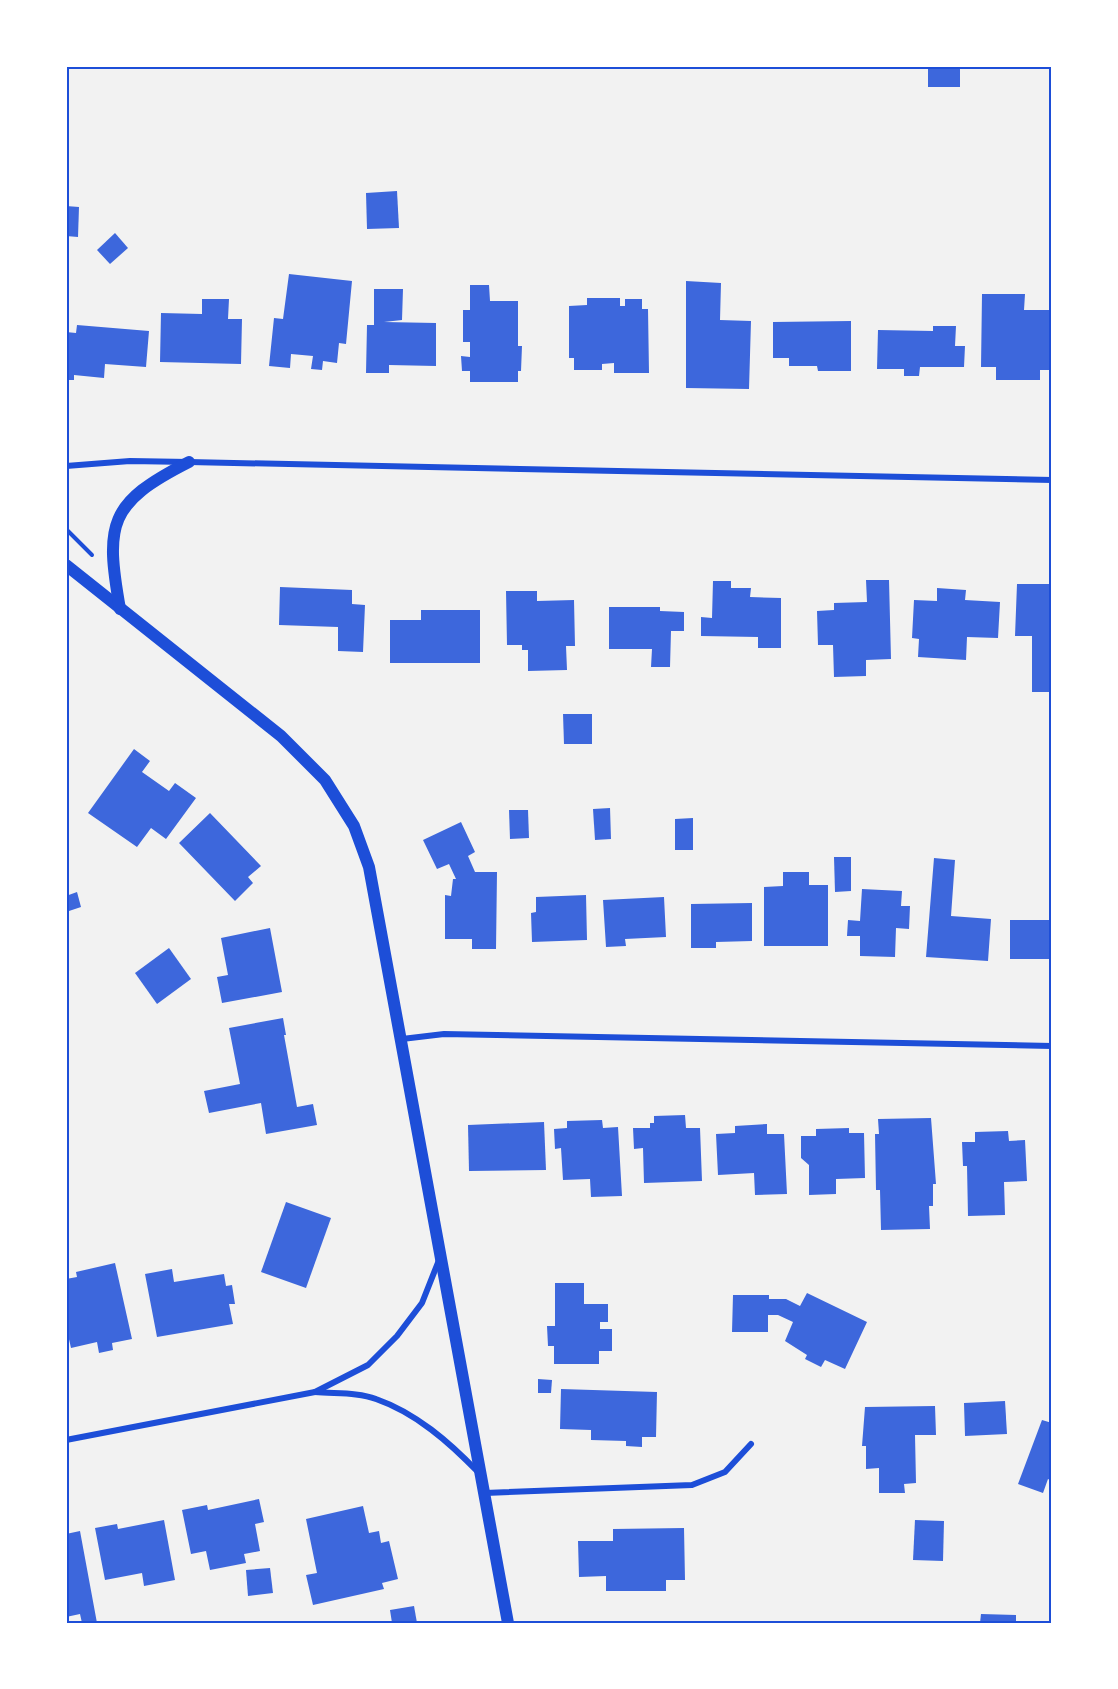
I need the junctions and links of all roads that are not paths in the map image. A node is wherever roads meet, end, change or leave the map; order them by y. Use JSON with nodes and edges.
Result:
{"nodes":[{"id":1,"x":189,"y":462,"type":"junction"},
{"id":2,"x":66,"y":466,"type":"edge"},
{"id":3,"x":1052,"y":480,"type":"edge"},
{"id":4,"x":66,"y":565,"type":"edge"},
{"id":5,"x":120,"y":609,"type":"junction"},
{"id":6,"x":402,"y":1039,"type":"junction"},
{"id":7,"x":1052,"y":1046,"type":"edge"},
{"id":8,"x":441,"y":1254,"type":"junction"},
{"id":9,"x":315,"y":1392,"type":"junction"},
{"id":10,"x":66,"y":1440,"type":"edge"},
{"id":11,"x":751,"y":1444,"type":"dead end"},
{"id":12,"x":482,"y":1476,"type":"junction"},
{"id":13,"x":485,"y":1493,"type":"junction"},
{"id":14,"x":508,"y":1623,"type":"edge"}],
"edges":[{"from":1,"to":2,"type":"street"},
{"from":1,"to":3,"type":"street"},
{"from":1,"to":5,"type":"main road"},
{"from":4,"to":5,"type":"main road"},
{"from":5,"to":6,"type":"main road"},
{"from":6,"to":7,"type":"street"},
{"from":6,"to":8,"type":"main road"},
{"from":8,"to":9,"type":"street"},
{"from":8,"to":12,"type":"main road"},
{"from":9,"to":10,"type":"street"},
{"from":9,"to":12,"type":"street"},
{"from":11,"to":13,"type":"street"},
{"from":12,"to":13,"type":"main road"},
{"from":13,"to":14,"type":"main road"}]}
